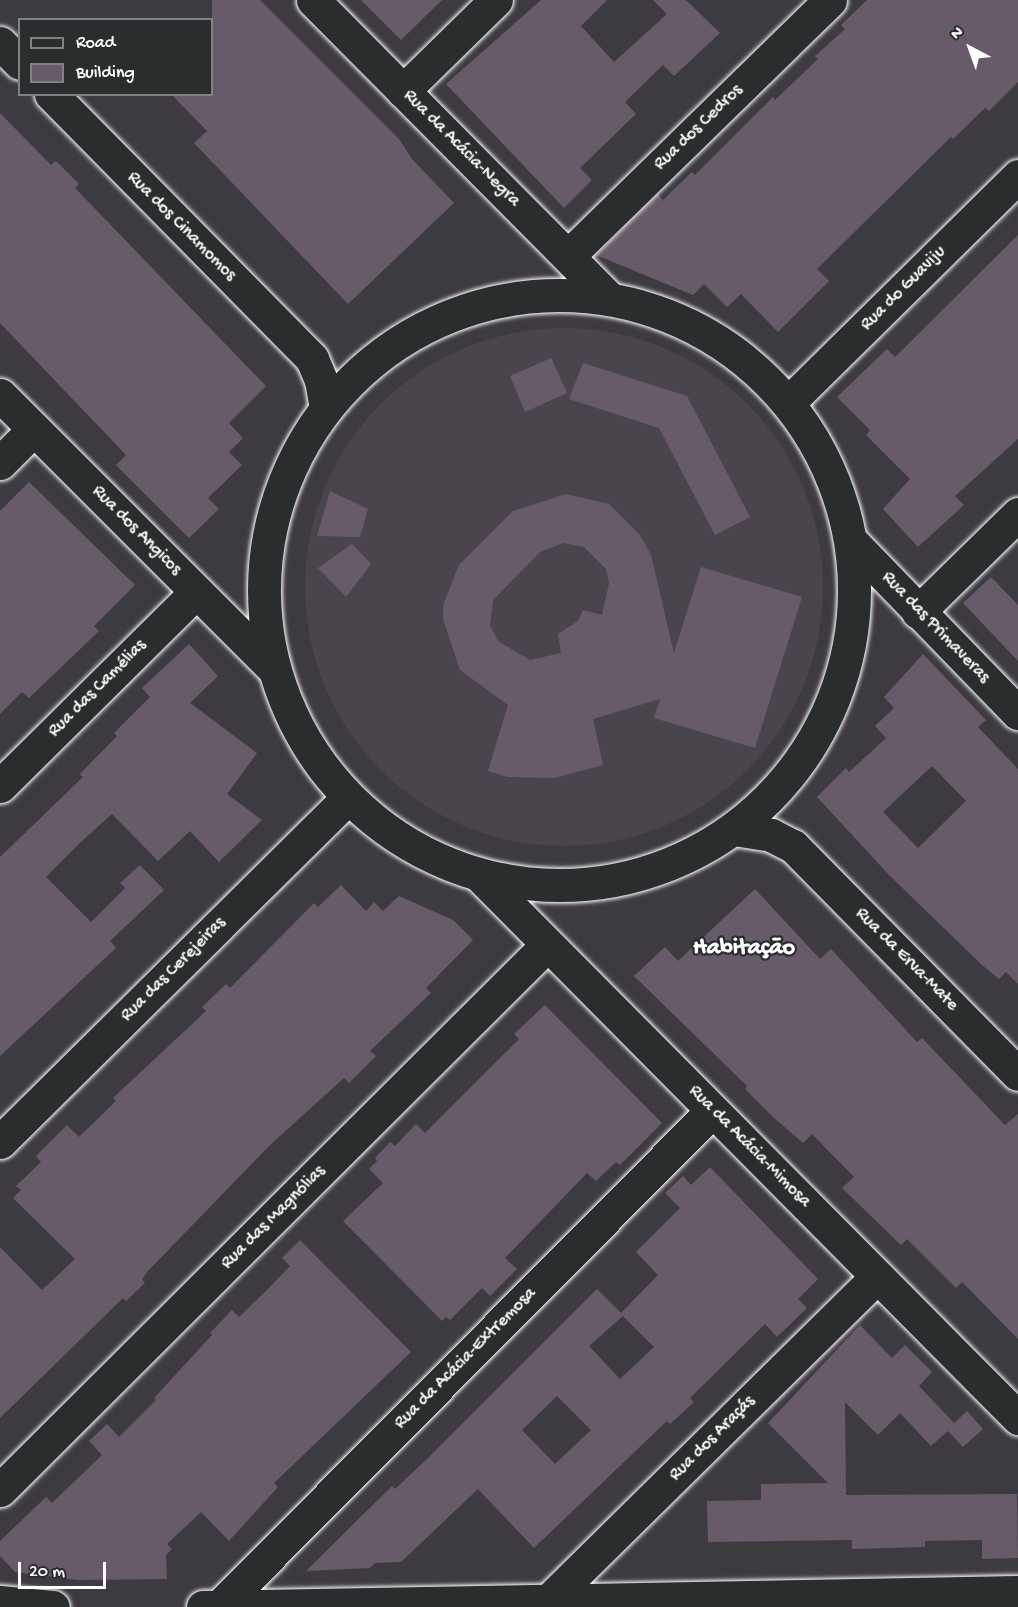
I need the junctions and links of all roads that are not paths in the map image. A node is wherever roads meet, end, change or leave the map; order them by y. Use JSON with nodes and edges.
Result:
{"nodes":[{"id":1,"x":313,"y":0,"type":"edge"},
{"id":2,"x":496,"y":0,"type":"edge"},
{"id":3,"x":830,"y":0,"type":"edge"},
{"id":4,"x":0,"y":43,"type":"edge"},
{"id":5,"x":18,"y":61,"type":"edge"},
{"id":6,"x":403,"y":91,"type":"junction"},
{"id":7,"x":53,"y":96,"type":"edge"},
{"id":8,"x":1018,"y":176,"type":"edge"},
{"id":9,"x":568,"y":256,"type":"junction"},
{"id":10,"x":609,"y":298,"type":"junction"},
{"id":11,"x":312,"y":359,"type":"junction"},
{"id":12,"x":361,"y":371,"type":"junction"},
{"id":13,"x":0,"y":395,"type":"edge"},
{"id":14,"x":789,"y":402,"type":"junction"},
{"id":15,"x":326,"y":407,"type":"junction"},
{"id":16,"x":34,"y":429,"type":"junction"},
{"id":17,"x":0,"y":463,"type":"edge"},
{"id":18,"x":1018,"y":514,"type":"edge"},
{"id":19,"x":852,"y":543,"type":"junction"},
{"id":20,"x":196,"y":592,"type":"junction"},
{"id":21,"x":918,"y":612,"type":"junction"},
{"id":22,"x":272,"y":667,"type":"junction"},
{"id":23,"x":1018,"y":713,"type":"edge"},
{"id":24,"x":0,"y":786,"type":"edge"},
{"id":25,"x":778,"y":789,"type":"junction"},
{"id":26,"x":347,"y":799,"type":"junction"},
{"id":27,"x":734,"y":829,"type":"junction"},
{"id":28,"x":793,"y":846,"type":"junction"},
{"id":29,"x":480,"y":876,"type":"junction"},
{"id":30,"x":547,"y":945,"type":"junction"},
{"id":31,"x":1018,"y":1074,"type":"edge"},
{"id":32,"x":712,"y":1111,"type":"junction"},
{"id":33,"x":0,"y":1142,"type":"edge"},
{"id":34,"x":877,"y":1276,"type":"junction"},
{"id":35,"x":1018,"y":1418,"type":"edge"},
{"id":36,"x":0,"y":1490,"type":"edge"},
{"id":37,"x":1018,"y":1592,"type":"edge"},
{"id":38,"x":548,"y":1601,"type":"junction"},
{"id":39,"x":0,"y":1602,"type":"edge"},
{"id":40,"x":455,"y":1604,"type":"edge"},
{"id":41,"x":53,"y":1607,"type":"edge"},
{"id":42,"x":203,"y":1607,"type":"edge"},
{"id":43,"x":219,"y":1607,"type":"edge"}],
"edges":[{"from":1,"to":6,"type":"street","name":"Rua da Acácia-Negra"},
{"from":2,"to":6,"type":"street"},
{"from":3,"to":9,"type":"street","name":"Rua dos Cedros"},
{"from":4,"to":5,"type":"street"},
{"from":6,"to":9,"type":"street","name":"Rua da Acácia-Negra"},
{"from":7,"to":11,"type":"street","name":"Rua dos Cinamomos"},
{"from":8,"to":14,"type":"street","name":"Rua do Guaviju"},
{"from":9,"to":10,"type":"street","name":"Rua da Acácia-Negra"},
{"from":10,"to":12,"type":"street"},
{"from":10,"to":14,"type":"street"},
{"from":11,"to":12,"type":"street"},
{"from":11,"to":15,"type":"street","name":"Rua dos Cinamomos"},
{"from":12,"to":15,"type":"street"},
{"from":13,"to":16,"type":"street","name":"Rua dos Angicos"},
{"from":14,"to":19,"type":"street"},
{"from":15,"to":22,"type":"street"},
{"from":16,"to":17,"type":"street"},
{"from":16,"to":20,"type":"street","name":"Rua dos Angicos"},
{"from":18,"to":21,"type":"street"},
{"from":19,"to":21,"type":"street","name":"Rua das Primaveras"},
{"from":19,"to":25,"type":"street"},
{"from":20,"to":22,"type":"street","name":"Rua dos Angicos"},
{"from":20,"to":24,"type":"street","name":"Rua das Camélias"},
{"from":21,"to":23,"type":"street","name":"Rua das Primaveras"},
{"from":22,"to":26,"type":"street"},
{"from":25,"to":27,"type":"street"},
{"from":25,"to":28,"type":"street","name":"Rua da Erva-Mate"},
{"from":26,"to":29,"type":"street"},
{"from":26,"to":33,"type":"street","name":"Rua das Cerejeiras"},
{"from":27,"to":28,"type":"street","name":"Rua da Erva-Mate"},
{"from":27,"to":29,"type":"street"},
{"from":28,"to":31,"type":"street","name":"Rua da Erva-Mate"},
{"from":29,"to":30,"type":"street","name":"Rua da Acácia-Mimosa"},
{"from":30,"to":32,"type":"street","name":"Rua da Acácia-Mimosa"},
{"from":30,"to":36,"type":"street","name":"Rua das Magnólias"},
{"from":32,"to":34,"type":"street","name":"Rua da Acácia-Mimosa"},
{"from":32,"to":43,"type":"street","name":"Rua da Acácia-Extremosa"},
{"from":34,"to":35,"type":"street","name":"Rua da Acácia-Mimosa"},
{"from":34,"to":38,"type":"street","name":"Rua dos Araçás"},
{"from":37,"to":38,"type":"street"},
{"from":38,"to":40,"type":"street"},
{"from":39,"to":41,"type":"street"},
{"from":40,"to":43,"type":"street"},
{"from":42,"to":43,"type":"street"}]}
